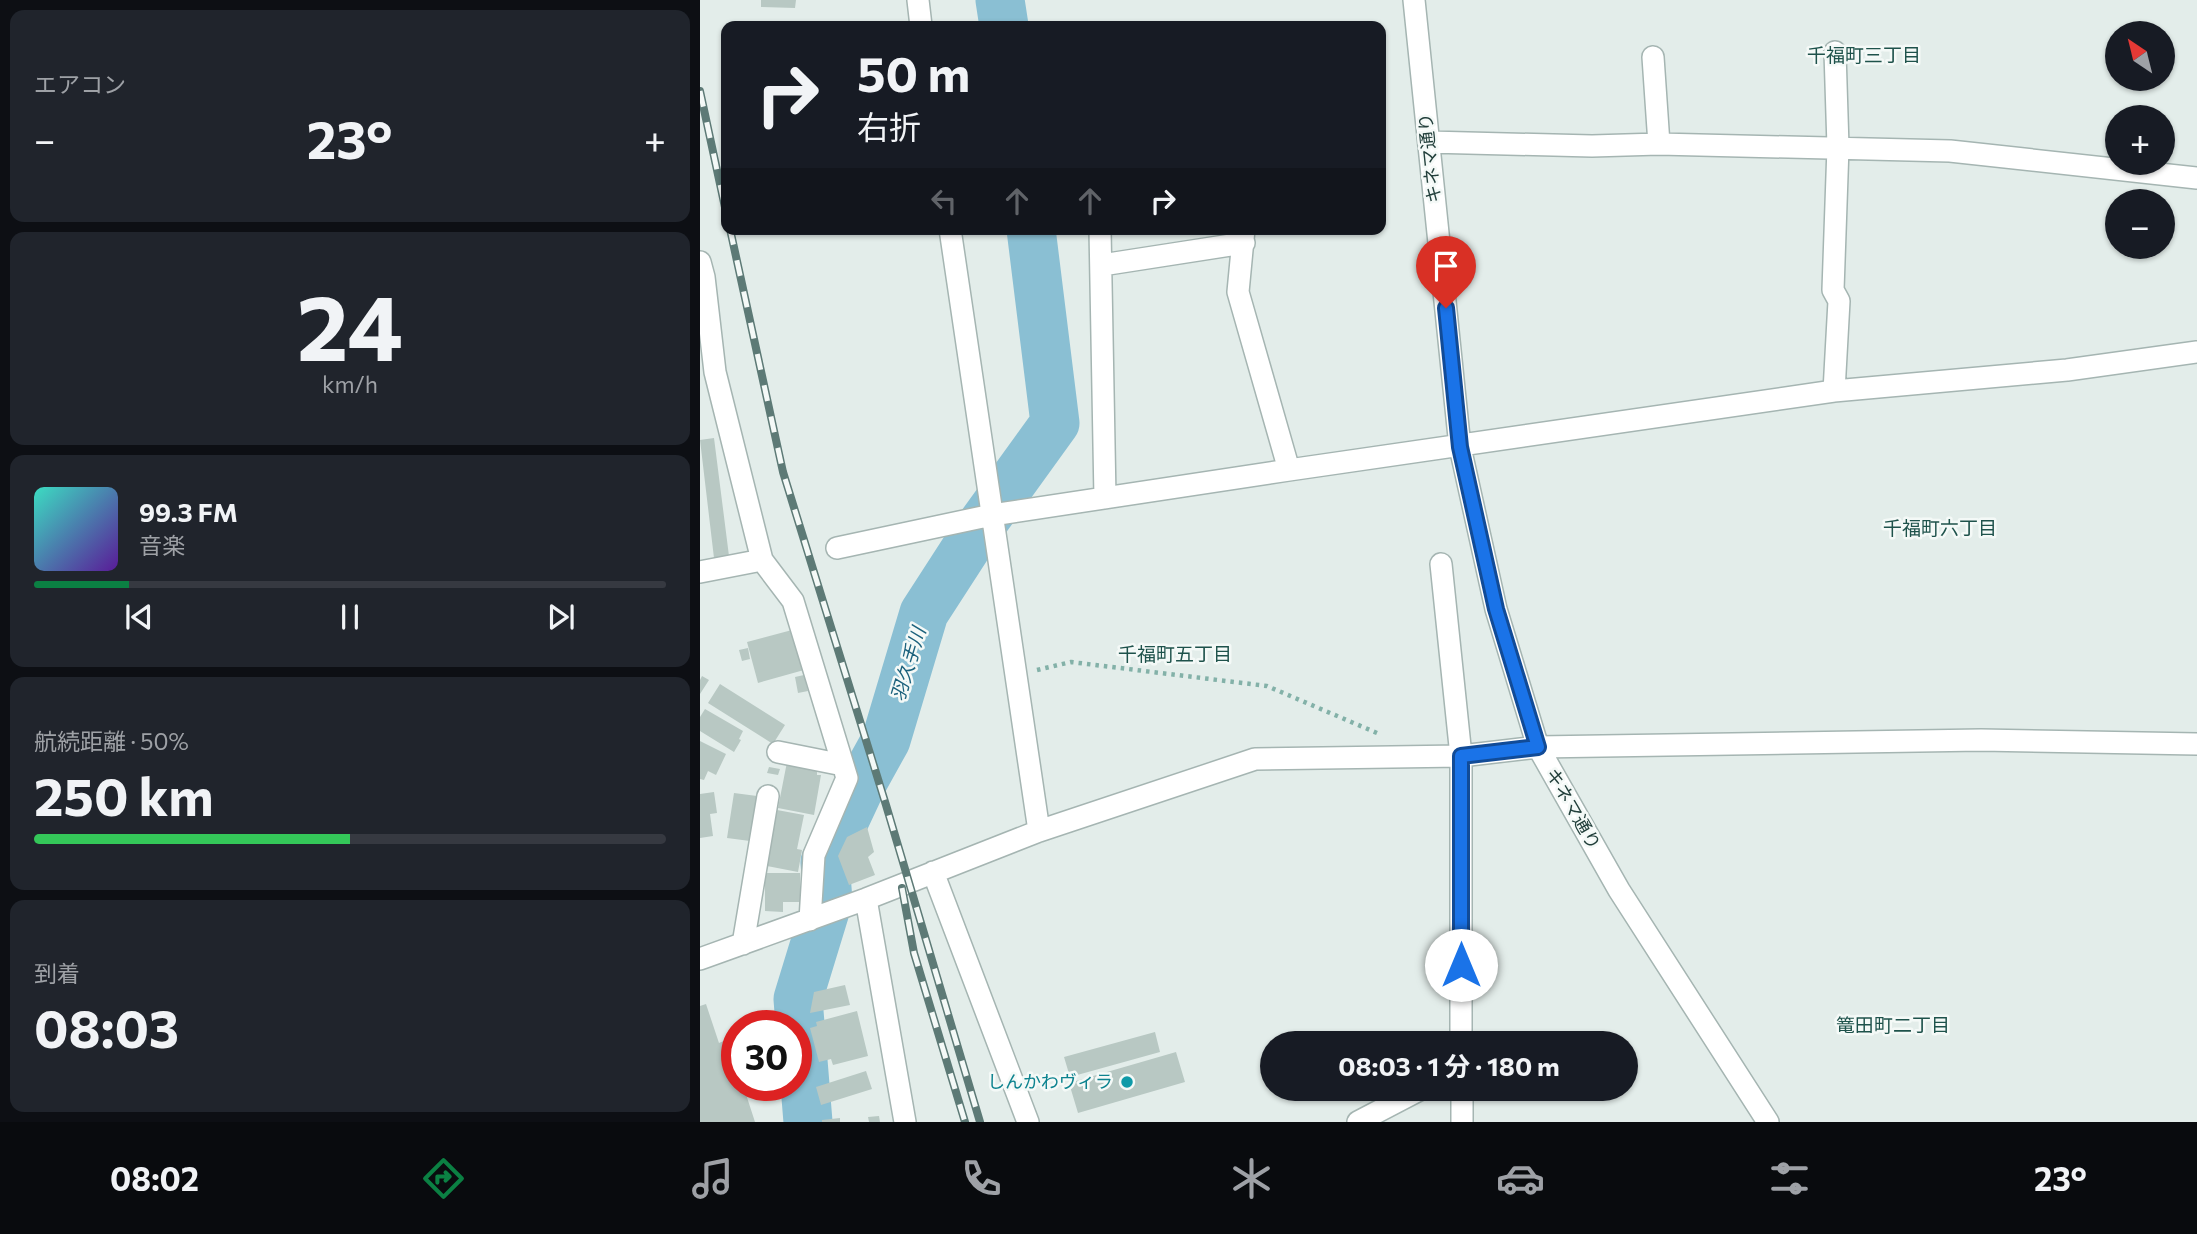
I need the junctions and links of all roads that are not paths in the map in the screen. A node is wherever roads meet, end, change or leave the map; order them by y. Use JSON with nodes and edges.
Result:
{"nodes":[{"id":1,"x":918,"y":0,"type":"edge"},
{"id":2,"x":1414,"y":0,"type":"edge"},
{"id":3,"x":921,"y":21,"type":"edge"},
{"id":4,"x":1835,"y":52,"type":"dead end"},
{"id":5,"x":1653,"y":57,"type":"dead end"},
{"id":6,"x":1429,"y":142,"type":"junction"},
{"id":7,"x":1659,"y":144,"type":"junction"},
{"id":8,"x":1838,"y":147,"type":"junction"},
{"id":9,"x":2197,"y":178,"type":"edge"},
{"id":10,"x":951,"y":235,"type":"edge"},
{"id":11,"x":1100,"y":235,"type":"edge"},
{"id":12,"x":1244,"y":236,"type":"edge"},
{"id":13,"x":700,"y":262,"type":"edge"},
{"id":14,"x":1102,"y":265,"type":"junction"},
{"id":15,"x":2197,"y":352,"type":"edge"},
{"id":16,"x":1834,"y":391,"type":"junction"},
{"id":17,"x":1460,"y":447,"type":"junction"},
{"id":18,"x":1289,"y":470,"type":"junction"},
{"id":19,"x":1105,"y":498,"type":"junction"},
{"id":20,"x":992,"y":515,"type":"junction"},
{"id":21,"x":837,"y":548,"type":"dead end"},
{"id":22,"x":762,"y":560,"type":"junction"},
{"id":23,"x":1441,"y":564,"type":"dead end"},
{"id":24,"x":700,"y":572,"type":"edge"},
{"id":25,"x":2197,"y":744,"type":"edge"},
{"id":26,"x":1538,"y":747,"type":"junction"},
{"id":27,"x":778,"y":752,"type":"dead end"},
{"id":28,"x":1461,"y":756,"type":"junction"},
{"id":29,"x":843,"y":765,"type":"junction"},
{"id":30,"x":768,"y":796,"type":"dead end"},
{"id":31,"x":1039,"y":831,"type":"junction"},
{"id":32,"x":933,"y":872,"type":"junction"},
{"id":33,"x":866,"y":899,"type":"junction"},
{"id":34,"x":810,"y":920,"type":"junction"},
{"id":35,"x":743,"y":944,"type":"junction"},
{"id":36,"x":700,"y":959,"type":"edge"},
{"id":37,"x":1461,"y":1031,"type":"edge"},
{"id":38,"x":1398,"y":1101,"type":"edge"},
{"id":39,"x":1462,"y":1101,"type":"edge"},
{"id":40,"x":905,"y":1122,"type":"edge"},
{"id":41,"x":1028,"y":1122,"type":"edge"},
{"id":42,"x":1358,"y":1122,"type":"edge"},
{"id":43,"x":1462,"y":1122,"type":"edge"},
{"id":44,"x":1768,"y":1122,"type":"edge"}],
"edges":[{"from":1,"to":3,"type":"street"},
{"from":2,"to":6,"type":"street","name":"キネマ通り"},
{"from":4,"to":8,"type":"street"},
{"from":5,"to":7,"type":"street"},
{"from":6,"to":7,"type":"street"},
{"from":6,"to":17,"type":"street","name":"キネマ通り"},
{"from":7,"to":8,"type":"street"},
{"from":8,"to":9,"type":"street"},
{"from":8,"to":16,"type":"street"},
{"from":10,"to":20,"type":"street"},
{"from":11,"to":14,"type":"street"},
{"from":12,"to":14,"type":"street"},
{"from":12,"to":18,"type":"street"},
{"from":13,"to":22,"type":"street"},
{"from":14,"to":19,"type":"street"},
{"from":15,"to":16,"type":"street"},
{"from":16,"to":17,"type":"street"},
{"from":17,"to":18,"type":"street"},
{"from":17,"to":26,"type":"street","name":"キネマ通り"},
{"from":18,"to":19,"type":"street"},
{"from":19,"to":20,"type":"street"},
{"from":20,"to":21,"type":"street"},
{"from":20,"to":31,"type":"street"},
{"from":22,"to":24,"type":"street"},
{"from":22,"to":29,"type":"street"},
{"from":23,"to":28,"type":"street"},
{"from":25,"to":26,"type":"street"},
{"from":26,"to":28,"type":"street"},
{"from":26,"to":44,"type":"street","name":"キネマ通り"},
{"from":27,"to":29,"type":"street"},
{"from":28,"to":31,"type":"street"},
{"from":28,"to":37,"type":"street"},
{"from":29,"to":34,"type":"street"},
{"from":30,"to":35,"type":"street"},
{"from":31,"to":32,"type":"street"},
{"from":32,"to":33,"type":"street"},
{"from":32,"to":41,"type":"street"},
{"from":33,"to":34,"type":"street"},
{"from":33,"to":40,"type":"street"},
{"from":34,"to":35,"type":"street"},
{"from":35,"to":36,"type":"street"},
{"from":38,"to":42,"type":"street"},
{"from":39,"to":43,"type":"street"}]}
